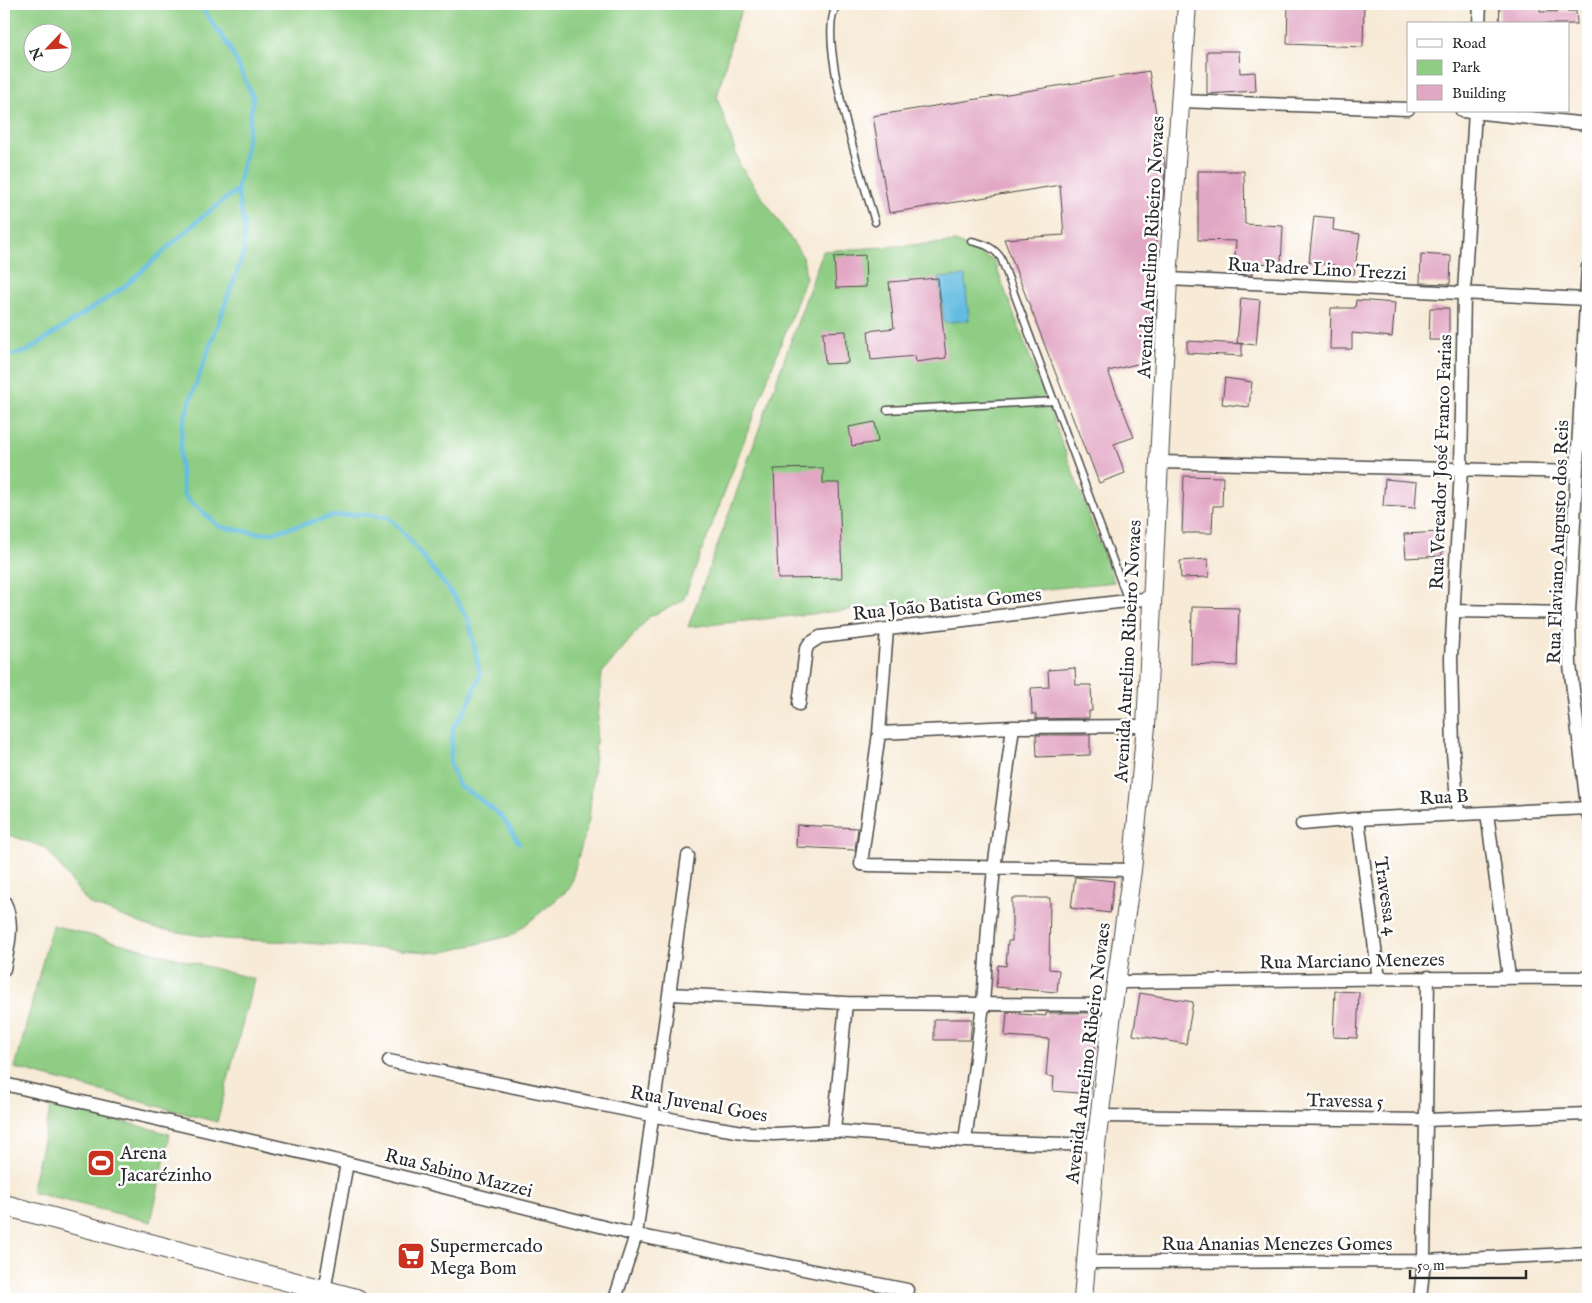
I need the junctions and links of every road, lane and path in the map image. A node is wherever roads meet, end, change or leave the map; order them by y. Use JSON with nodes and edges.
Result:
{"nodes":[{"id":1,"x":838,"y":4,"type":"edge"},
{"id":2,"x":1187,"y":4,"type":"edge"},
{"id":3,"x":1480,"y":4,"type":"edge"},
{"id":4,"x":1479,"y":22,"type":"edge"},
{"id":5,"x":1180,"y":101,"type":"junction"},
{"id":6,"x":1407,"y":109,"type":"edge"},
{"id":7,"x":1475,"y":112,"type":"edge"},
{"id":8,"x":1588,"y":124,"type":"edge"},
{"id":9,"x":875,"y":222,"type":"dead end"},
{"id":10,"x":972,"y":241,"type":"dead end"},
{"id":11,"x":1588,"y":267,"type":"edge"},
{"id":12,"x":1588,"y":272,"type":"edge"},
{"id":13,"x":1168,"y":279,"type":"junction"},
{"id":14,"x":1464,"y":293,"type":"junction"},
{"id":15,"x":1586,"y":299,"type":"junction"},
{"id":16,"x":1055,"y":401,"type":"junction"},
{"id":17,"x":1584,"y":406,"type":"edge"},
{"id":18,"x":887,"y":410,"type":"dead end"},
{"id":19,"x":1159,"y":462,"type":"junction"},
{"id":20,"x":1461,"y":469,"type":"junction"},
{"id":21,"x":1576,"y":472,"type":"junction"},
{"id":22,"x":1152,"y":598,"type":"junction"},
{"id":23,"x":1128,"y":601,"type":"junction"},
{"id":24,"x":1453,"y":611,"type":"junction"},
{"id":25,"x":1569,"y":613,"type":"junction"},
{"id":26,"x":887,"y":629,"type":"junction"},
{"id":27,"x":799,"y":704,"type":"dead end"},
{"id":28,"x":1146,"y":726,"type":"junction"},
{"id":29,"x":1013,"y":727,"type":"junction"},
{"id":30,"x":879,"y":733,"type":"junction"},
{"id":31,"x":1588,"y":810,"type":"edge"},
{"id":32,"x":1487,"y":813,"type":"junction"},
{"id":33,"x":1458,"y":814,"type":"junction"},
{"id":34,"x":1358,"y":819,"type":"junction"},
{"id":35,"x":1302,"y":824,"type":"dead end"},
{"id":36,"x":688,"y":856,"type":"dead end"},
{"id":37,"x":994,"y":869,"type":"junction"},
{"id":38,"x":1132,"y":870,"type":"junction"},
{"id":39,"x":4,"y":901,"type":"edge"},
{"id":40,"x":4,"y":969,"type":"edge"},
{"id":41,"x":1428,"y":977,"type":"junction"},
{"id":42,"x":1509,"y":977,"type":"junction"},
{"id":43,"x":1588,"y":978,"type":"edge"},
{"id":44,"x":1379,"y":979,"type":"junction"},
{"id":45,"x":1116,"y":982,"type":"junction"},
{"id":46,"x":670,"y":994,"type":"junction"},
{"id":47,"x":846,"y":1002,"type":"junction"},
{"id":48,"x":983,"y":1005,"type":"junction"},
{"id":49,"x":1113,"y":1005,"type":"junction"},
{"id":50,"x":389,"y":1061,"type":"dead end"},
{"id":51,"x":4,"y":1084,"type":"edge"},
{"id":52,"x":1588,"y":1114,"type":"edge"},
{"id":53,"x":652,"y":1115,"type":"junction"},
{"id":54,"x":1101,"y":1116,"type":"junction"},
{"id":55,"x":1426,"y":1120,"type":"junction"},
{"id":56,"x":834,"y":1131,"type":"junction"},
{"id":57,"x":965,"y":1141,"type":"junction"},
{"id":58,"x":1096,"y":1145,"type":"junction"},
{"id":59,"x":347,"y":1163,"type":"junction"},
{"id":60,"x":4,"y":1205,"type":"edge"},
{"id":61,"x":636,"y":1234,"type":"junction"},
{"id":62,"x":1588,"y":1253,"type":"edge"},
{"id":63,"x":1424,"y":1261,"type":"junction"},
{"id":64,"x":1085,"y":1262,"type":"junction"},
{"id":65,"x":907,"y":1290,"type":"dead end"},
{"id":66,"x":324,"y":1291,"type":"junction"},
{"id":67,"x":356,"y":1299,"type":"edge"},
{"id":68,"x":615,"y":1299,"type":"edge"},
{"id":69,"x":1083,"y":1299,"type":"edge"},
{"id":70,"x":1420,"y":1299,"type":"edge"}],
"edges":[{"from":1,"to":9,"type":"lane"},
{"from":2,"to":5,"type":"street","name":"Avenida Aurelino Ribeiro Novaes"},
{"from":3,"to":4,"type":"street"},
{"from":5,"to":6,"type":"street"},
{"from":5,"to":13,"type":"street","name":"Avenida Aurelino Ribeiro Novaes"},
{"from":7,"to":8,"type":"street"},
{"from":7,"to":14,"type":"street","name":"Rua Vereador José Franco Farias"},
{"from":10,"to":16,"type":"lane"},
{"from":11,"to":12,"type":"street","name":"Rua Flaviano Augusto dos Reis"},
{"from":12,"to":15,"type":"street","name":"Rua Flaviano Augusto dos Reis"},
{"from":13,"to":14,"type":"street","name":"Rua Padre Lino Trezzi"},
{"from":13,"to":19,"type":"street","name":"Avenida Aurelino Ribeiro Novaes"},
{"from":14,"to":15,"type":"street","name":"Rua Padre Lino Trezzi"},
{"from":14,"to":20,"type":"street","name":"Rua Vereador José Franco Farias"},
{"from":15,"to":17,"type":"street","name":"Rua Flaviano Augusto dos Reis"},
{"from":16,"to":18,"type":"lane"},
{"from":16,"to":23,"type":"lane"},
{"from":17,"to":21,"type":"street","name":"Rua Flaviano Augusto dos Reis"},
{"from":19,"to":20,"type":"street"},
{"from":19,"to":22,"type":"street","name":"Avenida Aurelino Ribeiro Novaes"},
{"from":20,"to":21,"type":"street"},
{"from":20,"to":24,"type":"street","name":"Rua Vereador José Franco Farias"},
{"from":21,"to":25,"type":"street","name":"Rua Flaviano Augusto dos Reis"},
{"from":22,"to":23,"type":"street","name":"Rua João Batista Gomes"},
{"from":22,"to":28,"type":"street","name":"Avenida Aurelino Ribeiro Novaes"},
{"from":23,"to":26,"type":"street","name":"Rua João Batista Gomes"},
{"from":24,"to":25,"type":"street"},
{"from":24,"to":33,"type":"street","name":"Rua Vereador José Franco Farias"},
{"from":25,"to":31,"type":"street","name":"Rua Flaviano Augusto dos Reis"},
{"from":26,"to":27,"type":"street","name":"Rua João Batista Gomes"},
{"from":26,"to":30,"type":"street"},
{"from":28,"to":29,"type":"street"},
{"from":28,"to":38,"type":"street","name":"Avenida Aurelino Ribeiro Novaes"},
{"from":29,"to":30,"type":"street"},
{"from":29,"to":37,"type":"street"},
{"from":30,"to":37,"type":"street"},
{"from":31,"to":32,"type":"street","name":"Rua B"},
{"from":32,"to":33,"type":"street","name":"Rua B"},
{"from":32,"to":42,"type":"street"},
{"from":33,"to":34,"type":"street","name":"Rua B"},
{"from":34,"to":35,"type":"street","name":"Rua B"},
{"from":34,"to":44,"type":"street","name":"Travessa 4"},
{"from":36,"to":46,"type":"street"},
{"from":37,"to":38,"type":"street"},
{"from":37,"to":48,"type":"street"},
{"from":38,"to":45,"type":"street","name":"Avenida Aurelino Ribeiro Novaes"},
{"from":39,"to":40,"type":"street"},
{"from":41,"to":42,"type":"street","name":"Rua Marciano Menezes"},
{"from":41,"to":44,"type":"street","name":"Rua Marciano Menezes"},
{"from":41,"to":55,"type":"street"},
{"from":42,"to":43,"type":"street","name":"Rua Marciano Menezes"},
{"from":44,"to":45,"type":"street","name":"Rua Marciano Menezes"},
{"from":45,"to":49,"type":"street","name":"Avenida Aurelino Ribeiro Novaes"},
{"from":46,"to":47,"type":"street"},
{"from":46,"to":53,"type":"street"},
{"from":47,"to":48,"type":"street"},
{"from":47,"to":56,"type":"street"},
{"from":48,"to":49,"type":"street"},
{"from":48,"to":57,"type":"street"},
{"from":49,"to":54,"type":"street","name":"Avenida Aurelino Ribeiro Novaes"},
{"from":50,"to":53,"type":"street","name":"Rua Juvenal Goes"},
{"from":51,"to":59,"type":"street","name":"Rua Sabino Mazzei"},
{"from":52,"to":55,"type":"street","name":"Travessa 5"},
{"from":53,"to":56,"type":"street","name":"Rua Juvenal Goes"},
{"from":53,"to":61,"type":"street"},
{"from":54,"to":55,"type":"street","name":"Travessa 5"},
{"from":54,"to":58,"type":"street","name":"Avenida Aurelino Ribeiro Novaes"},
{"from":55,"to":63,"type":"street"},
{"from":56,"to":57,"type":"street","name":"Rua Juvenal Goes"},
{"from":57,"to":58,"type":"street","name":"Rua Juvenal Goes"},
{"from":58,"to":64,"type":"street","name":"Avenida Aurelino Ribeiro Novaes"},
{"from":59,"to":61,"type":"street","name":"Rua Sabino Mazzei"},
{"from":59,"to":66,"type":"street"},
{"from":60,"to":66,"type":"main road"},
{"from":61,"to":65,"type":"street","name":"Rua Sabino Mazzei"},
{"from":61,"to":68,"type":"street"},
{"from":62,"to":63,"type":"street","name":"Rua Ananias Menezes Gomes"},
{"from":63,"to":64,"type":"street","name":"Rua Ananias Menezes Gomes"},
{"from":63,"to":70,"type":"street"},
{"from":64,"to":69,"type":"street","name":"Avenida Aurelino Ribeiro Novaes"},
{"from":66,"to":67,"type":"main road"}]}
